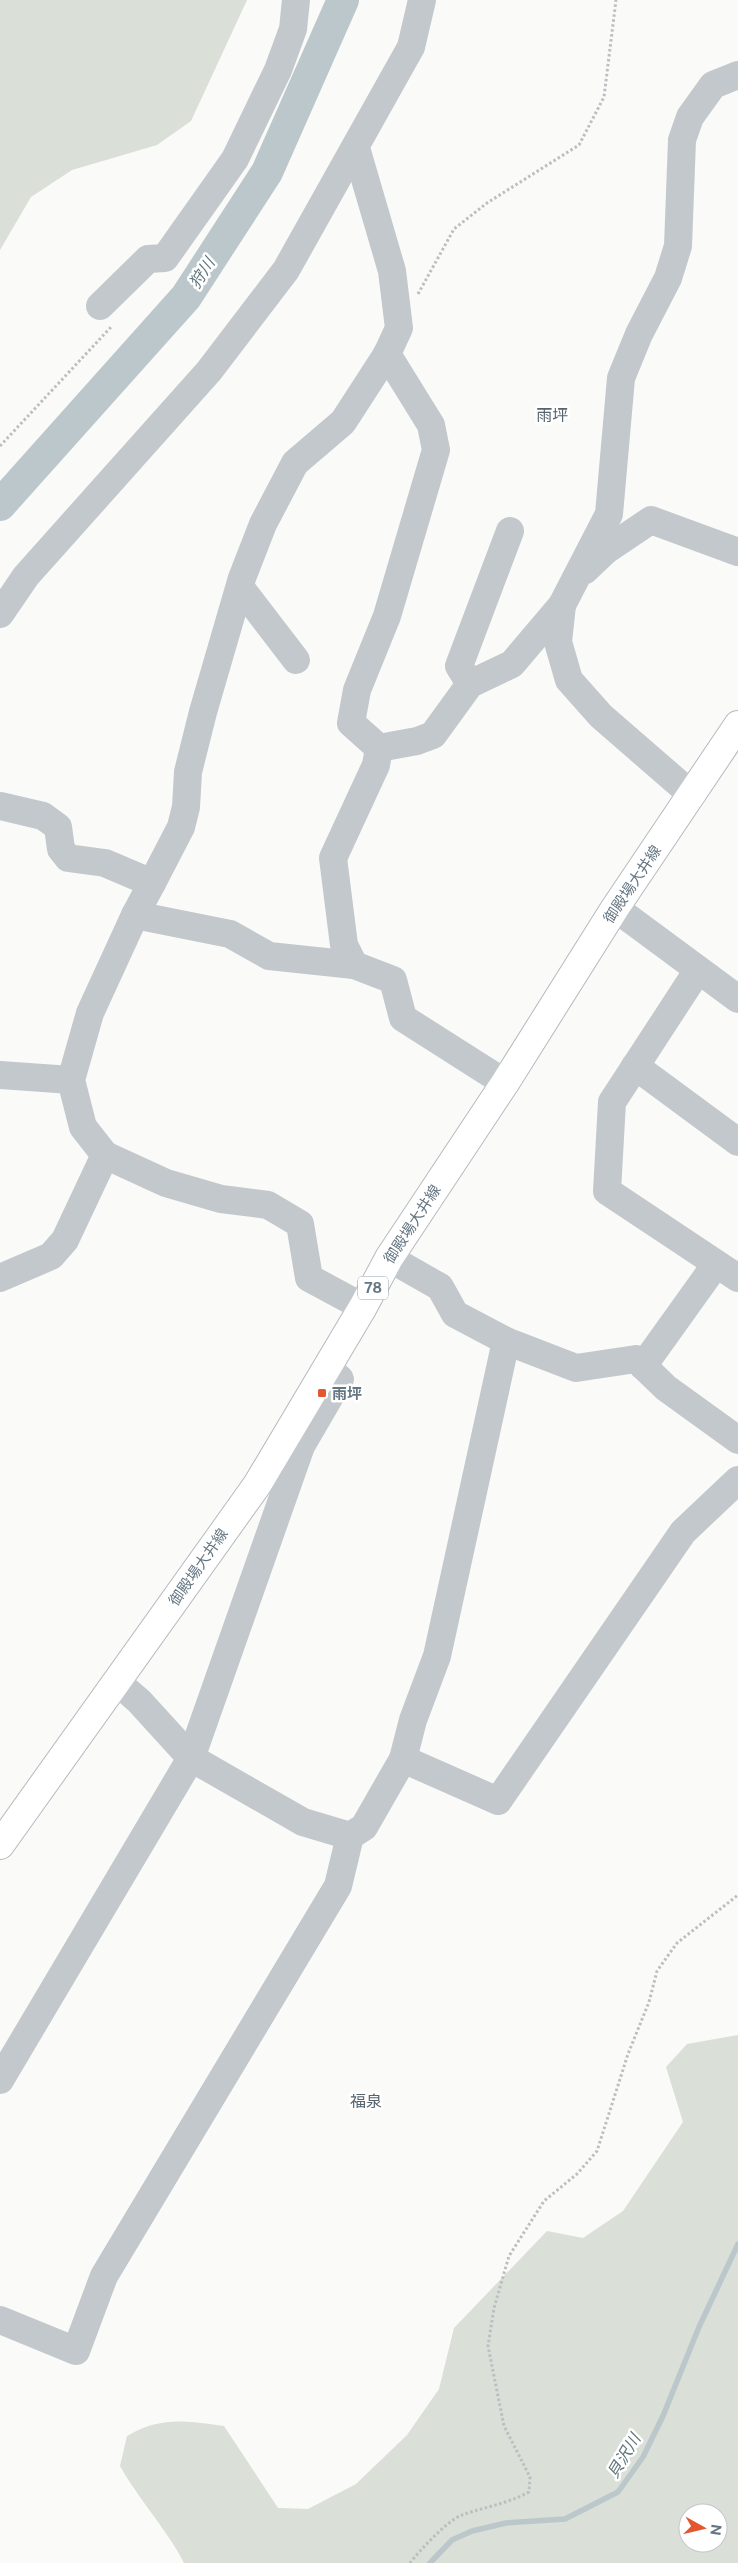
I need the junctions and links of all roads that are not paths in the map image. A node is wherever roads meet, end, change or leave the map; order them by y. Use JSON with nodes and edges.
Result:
{"nodes":[{"id":1,"x":296,"y":0,"type":"edge"},
{"id":2,"x":422,"y":0,"type":"edge"},
{"id":3,"x":738,"y":75,"type":"edge"},
{"id":4,"x":356,"y":148,"type":"junction"},
{"id":5,"x":106,"y":316,"type":"road end"},
{"id":6,"x":387,"y":354,"type":"junction"},
{"id":7,"x":510,"y":531,"type":"dead end"},
{"id":8,"x":738,"y":552,"type":"edge"},
{"id":9,"x":574,"y":580,"type":"junction"},
{"id":10,"x":240,"y":587,"type":"junction"},
{"id":11,"x":562,"y":605,"type":"junction"},
{"id":12,"x":0,"y":614,"type":"edge"},
{"id":13,"x":296,"y":660,"type":"dead end"},
{"id":14,"x":470,"y":684,"type":"junction"},
{"id":15,"x":738,"y":725,"type":"edge"},
{"id":16,"x":379,"y":748,"type":"junction"},
{"id":17,"x":692,"y":796,"type":"junction"},
{"id":18,"x":0,"y":806,"type":"edge"},
{"id":19,"x":152,"y":883,"type":"junction"},
{"id":20,"x":615,"y":908,"type":"junction"},
{"id":21,"x":134,"y":915,"type":"junction"},
{"id":22,"x":354,"y":965,"type":"junction"},
{"id":23,"x":698,"y":970,"type":"junction"},
{"id":24,"x":738,"y":999,"type":"edge"},
{"id":25,"x":635,"y":1066,"type":"junction"},
{"id":26,"x":0,"y":1075,"type":"edge"},
{"id":27,"x":71,"y":1080,"type":"junction"},
{"id":28,"x":505,"y":1083,"type":"junction"},
{"id":29,"x":738,"y":1142,"type":"edge"},
{"id":30,"x":105,"y":1155,"type":"junction"},
{"id":31,"x":389,"y":1258,"type":"junction"},
{"id":32,"x":727,"y":1271,"type":"edge"},
{"id":33,"x":0,"y":1278,"type":"edge"},
{"id":34,"x":363,"y":1307,"type":"junction"},
{"id":35,"x":506,"y":1341,"type":"junction"},
{"id":36,"x":644,"y":1366,"type":"junction"},
{"id":37,"x":327,"y":1367,"type":"junction"},
{"id":38,"x":738,"y":1440,"type":"edge"},
{"id":39,"x":738,"y":1480,"type":"edge"},
{"id":40,"x":117,"y":1682,"type":"junction"},
{"id":41,"x":191,"y":1758,"type":"junction"},
{"id":42,"x":403,"y":1759,"type":"junction"},
{"id":43,"x":350,"y":1836,"type":"junction"},
{"id":44,"x":0,"y":1845,"type":"edge"},
{"id":45,"x":0,"y":2080,"type":"edge"},
{"id":46,"x":0,"y":2320,"type":"edge"}],
"edges":[{"from":1,"to":5,"type":"street"},
{"from":2,"to":4,"type":"street"},
{"from":3,"to":9,"type":"street"},
{"from":4,"to":6,"type":"street"},
{"from":4,"to":12,"type":"street"},
{"from":6,"to":10,"type":"street"},
{"from":6,"to":16,"type":"street"},
{"from":7,"to":14,"type":"street"},
{"from":8,"to":9,"type":"street"},
{"from":9,"to":11,"type":"street"},
{"from":10,"to":13,"type":"street"},
{"from":10,"to":19,"type":"street"},
{"from":11,"to":14,"type":"street"},
{"from":11,"to":17,"type":"street"},
{"from":14,"to":16,"type":"street"},
{"from":15,"to":17,"type":"main road","name":"御殿場大井線","number":"78"},
{"from":16,"to":22,"type":"street"},
{"from":17,"to":20,"type":"main road","name":"御殿場大井線","number":"78"},
{"from":18,"to":19,"type":"street"},
{"from":19,"to":21,"type":"street"},
{"from":20,"to":23,"type":"street"},
{"from":20,"to":28,"type":"main road","name":"御殿場大井線","number":"78"},
{"from":21,"to":22,"type":"street"},
{"from":21,"to":27,"type":"street"},
{"from":22,"to":28,"type":"street"},
{"from":23,"to":24,"type":"street"},
{"from":23,"to":25,"type":"street"},
{"from":25,"to":29,"type":"street"},
{"from":25,"to":32,"type":"street"},
{"from":26,"to":27,"type":"street"},
{"from":27,"to":30,"type":"street"},
{"from":28,"to":31,"type":"main road","name":"御殿場大井線","number":"78"},
{"from":30,"to":33,"type":"street"},
{"from":30,"to":34,"type":"street"},
{"from":31,"to":34,"type":"main road","name":"御殿場大井線","number":"78"},
{"from":31,"to":35,"type":"street"},
{"from":32,"to":36,"type":"street"},
{"from":34,"to":37,"type":"main road","name":"御殿場大井線","number":"78"},
{"from":35,"to":36,"type":"street"},
{"from":35,"to":42,"type":"street"},
{"from":36,"to":38,"type":"street"},
{"from":37,"to":40,"type":"main road","name":"御殿場大井線","number":"78"},
{"from":37,"to":41,"type":"street"},
{"from":39,"to":42,"type":"street"},
{"from":40,"to":41,"type":"street"},
{"from":40,"to":44,"type":"main road","name":"御殿場大井線","number":"78"},
{"from":41,"to":43,"type":"street"},
{"from":41,"to":45,"type":"street"},
{"from":42,"to":43,"type":"street"},
{"from":43,"to":46,"type":"street"}]}
